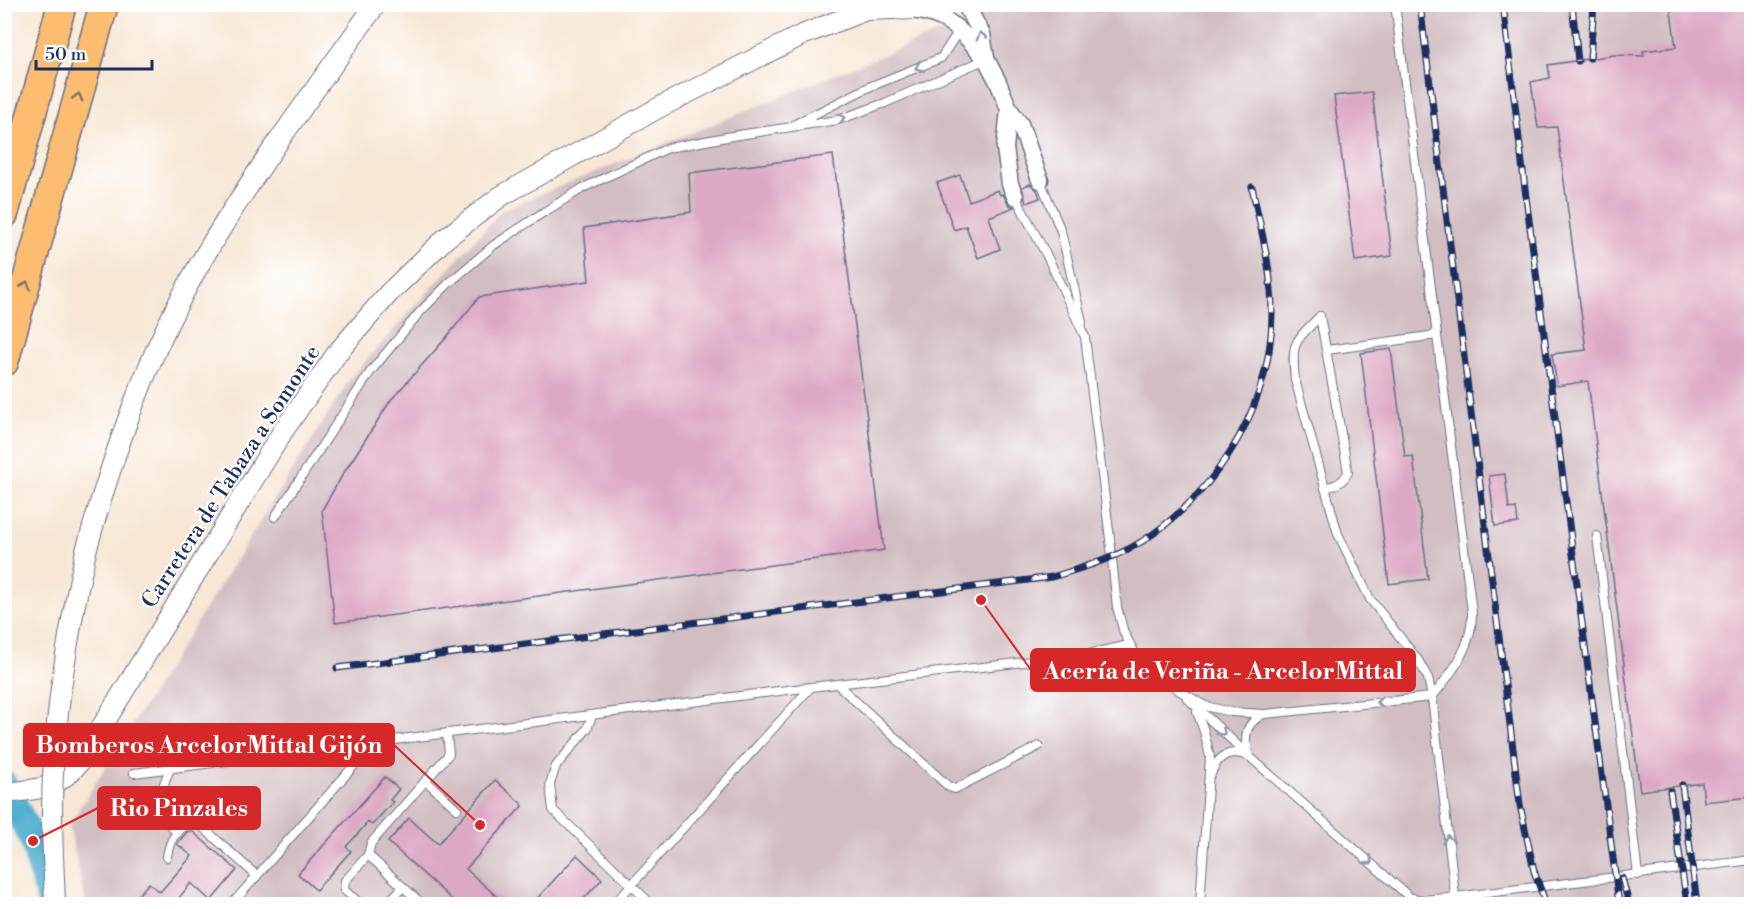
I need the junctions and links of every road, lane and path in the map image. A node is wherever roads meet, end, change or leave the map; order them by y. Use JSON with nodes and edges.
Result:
{"nodes":[{"id":1,"x":62,"y":4,"type":"edge"},
{"id":2,"x":104,"y":4,"type":"edge"},
{"id":3,"x":376,"y":4,"type":"edge"},
{"id":4,"x":842,"y":4,"type":"edge"},
{"id":5,"x":927,"y":4,"type":"edge"},
{"id":6,"x":965,"y":4,"type":"edge"},
{"id":7,"x":1395,"y":4,"type":"edge"},
{"id":8,"x":893,"y":8,"type":"edge"},
{"id":9,"x":960,"y":29,"type":"junction"},
{"id":10,"x":802,"y":35,"type":"junction"},
{"id":11,"x":986,"y":59,"type":"junction"},
{"id":12,"x":1009,"y":109,"type":"junction"},
{"id":13,"x":783,"y":129,"type":"junction"},
{"id":14,"x":1040,"y":180,"type":"joint"},
{"id":15,"x":1015,"y":196,"type":"joint"},
{"id":16,"x":4,"y":214,"type":"edge"},
{"id":17,"x":1437,"y":335,"type":"junction"},
{"id":18,"x":1085,"y":337,"type":"junction"},
{"id":19,"x":1327,"y":350,"type":"junction"},
{"id":20,"x":4,"y":362,"type":"edge"},
{"id":21,"x":1325,"y":488,"type":"junction"},
{"id":22,"x":275,"y":517,"type":"dead end"},
{"id":23,"x":1597,"y":536,"type":"dead end"},
{"id":24,"x":1129,"y":645,"type":"junction"},
{"id":25,"x":837,"y":684,"type":"junction"},
{"id":26,"x":811,"y":687,"type":"junction"},
{"id":27,"x":1180,"y":691,"type":"junction"},
{"id":28,"x":1432,"y":697,"type":"junction"},
{"id":29,"x":1194,"y":706,"type":"junction"},
{"id":30,"x":1265,"y":714,"type":"junction"},
{"id":31,"x":592,"y":716,"type":"junction"},
{"id":32,"x":447,"y":734,"type":"junction"},
{"id":33,"x":374,"y":743,"type":"junction"},
{"id":34,"x":1039,"y":746,"type":"dead end"},
{"id":35,"x":1250,"y":757,"type":"junction"},
{"id":36,"x":170,"y":769,"type":"junction"},
{"id":37,"x":134,"y":773,"type":"dead end"},
{"id":38,"x":426,"y":781,"type":"junction"},
{"id":39,"x":1209,"y":783,"type":"junction"},
{"id":40,"x":4,"y":793,"type":"edge"},
{"id":41,"x":457,"y":809,"type":"dead end"},
{"id":42,"x":177,"y":833,"type":"junction"},
{"id":43,"x":368,"y":855,"type":"junction"},
{"id":44,"x":166,"y":857,"type":"dead end"},
{"id":45,"x":1752,"y":860,"type":"edge"},
{"id":46,"x":1638,"y":875,"type":"junction"},
{"id":47,"x":257,"y":876,"type":"junction"},
{"id":48,"x":632,"y":885,"type":"junction"},
{"id":49,"x":403,"y":886,"type":"junction"},
{"id":50,"x":646,"y":899,"type":"dead end"},
{"id":51,"x":1414,"y":901,"type":"edge"},
{"id":52,"x":1455,"y":901,"type":"edge"},
{"id":53,"x":55,"y":904,"type":"edge"},
{"id":54,"x":232,"y":904,"type":"edge"},
{"id":55,"x":360,"y":904,"type":"edge"},
{"id":56,"x":386,"y":904,"type":"edge"},
{"id":57,"x":422,"y":904,"type":"edge"},
{"id":58,"x":614,"y":904,"type":"edge"},
{"id":59,"x":1200,"y":904,"type":"edge"}],
"edges":[{"from":1,"to":16,"type":"highway"},
{"from":20,"to":2,"type":"highway","one_way":true},
{"from":3,"to":53,"type":"street","bridge":true},
{"from":4,"to":10,"type":"street","name":"Carretera de Tabaza a Somonte"},
{"from":5,"to":8,"type":"street","name":"Carretera de Tabaza a Somonte"},
{"from":11,"to":6,"type":"street","one_way":true},
{"from":7,"to":17,"type":"lane"},
{"from":8,"to":9,"type":"street"},
{"from":8,"to":10,"type":"street","name":"Carretera de Tabaza a Somonte"},
{"from":9,"to":11,"type":"street"},
{"from":9,"to":13,"type":"lane","one_way":true},
{"from":10,"to":40,"type":"street","name":"Carretera de Tabaza a Somonte"},
{"from":11,"to":12,"type":"street"},
{"from":13,"to":11,"type":"lane","one_way":true},
{"from":12,"to":14,"type":"street"},
{"from":12,"to":15,"type":"street"},
{"from":13,"to":22,"type":"lane"},
{"from":14,"to":18,"type":"lane"},
{"from":15,"to":18,"type":"lane"},
{"from":17,"to":19,"type":"lane"},
{"from":17,"to":28,"type":"lane"},
{"from":18,"to":24,"type":"lane"},
{"from":19,"to":21,"type":"lane"},
{"from":19,"to":21,"type":"lane"},
{"from":21,"to":28,"type":"lane"},
{"from":23,"to":46,"type":"lane"},
{"from":24,"to":25,"type":"lane"},
{"from":24,"to":27,"type":"lane"},
{"from":25,"to":26,"type":"lane"},
{"from":25,"to":34,"type":"lane"},
{"from":26,"to":31,"type":"lane"},
{"from":26,"to":48,"type":"lane"},
{"from":27,"to":29,"type":"lane"},
{"from":27,"to":30,"type":"lane"},
{"from":28,"to":30,"type":"lane","one_way":true},
{"from":52,"to":28,"type":"lane","one_way":true},
{"from":29,"to":35,"type":"lane","one_way":true},
{"from":29,"to":39,"type":"lane"},
{"from":30,"to":35,"type":"lane"},
{"from":31,"to":32,"type":"lane"},
{"from":31,"to":48,"type":"lane"},
{"from":32,"to":33,"type":"lane"},
{"from":32,"to":38,"type":"lane"},
{"from":33,"to":36,"type":"lane"},
{"from":33,"to":47,"type":"lane"},
{"from":35,"to":39,"type":"lane"},
{"from":35,"to":51,"type":"lane","one_way":true},
{"from":36,"to":37,"type":"lane"},
{"from":36,"to":42,"type":"lane"},
{"from":38,"to":41,"type":"lane"},
{"from":38,"to":43,"type":"lane"},
{"from":39,"to":59,"type":"lane"},
{"from":42,"to":44,"type":"lane"},
{"from":42,"to":47,"type":"lane"},
{"from":43,"to":49,"type":"lane"},
{"from":43,"to":55,"type":"lane"},
{"from":45,"to":46,"type":"lane"},
{"from":46,"to":52,"type":"lane"},
{"from":47,"to":54,"type":"lane"},
{"from":48,"to":50,"type":"lane"},
{"from":48,"to":58,"type":"lane"},
{"from":49,"to":56,"type":"lane"},
{"from":49,"to":57,"type":"lane"},
{"from":51,"to":52,"type":"lane"}]}
